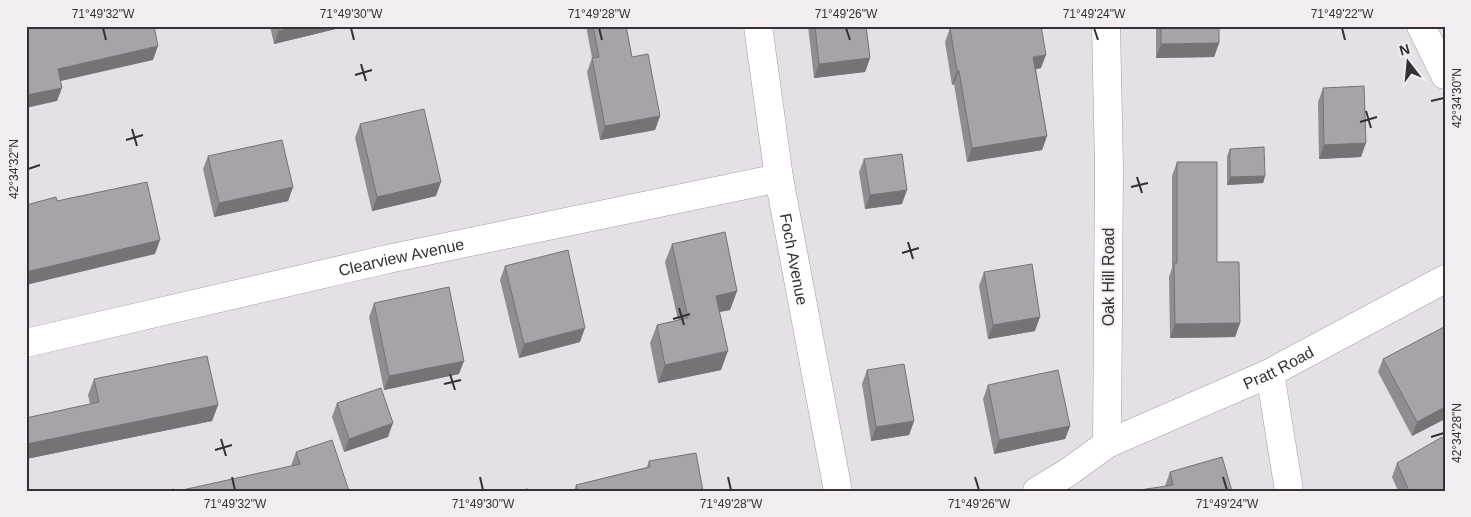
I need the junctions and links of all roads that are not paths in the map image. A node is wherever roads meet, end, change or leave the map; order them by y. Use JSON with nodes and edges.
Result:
{"nodes":[{"id":1,"x":758,"y":26,"type":"edge"},
{"id":2,"x":1106,"y":26,"type":"edge"},
{"id":3,"x":1421,"y":26,"type":"edge"},
{"id":4,"x":1445,"y":75,"type":"edge"},
{"id":5,"x":779,"y":178,"type":"junction"},
{"id":6,"x":1445,"y":279,"type":"edge"},
{"id":7,"x":26,"y":343,"type":"edge"},
{"id":8,"x":1270,"y":373,"type":"junction"},
{"id":9,"x":1107,"y":444,"type":"junction"},
{"id":10,"x":838,"y":491,"type":"edge"},
{"id":11,"x":1037,"y":491,"type":"edge"},
{"id":12,"x":1289,"y":491,"type":"edge"}],
"edges":[{"from":1,"to":5,"type":"street","name":"Foch Avenue"},
{"from":2,"to":9,"type":"street","name":"Oak Hill Road"},
{"from":3,"to":4,"type":"street"},
{"from":5,"to":7,"type":"street","name":"Clearview Avenue"},
{"from":5,"to":10,"type":"street","name":"Foch Avenue"},
{"from":6,"to":8,"type":"street","name":"Pratt Road"},
{"from":8,"to":9,"type":"street","name":"Pratt Road"},
{"from":8,"to":12,"type":"street"},
{"from":9,"to":11,"type":"street"}]}
